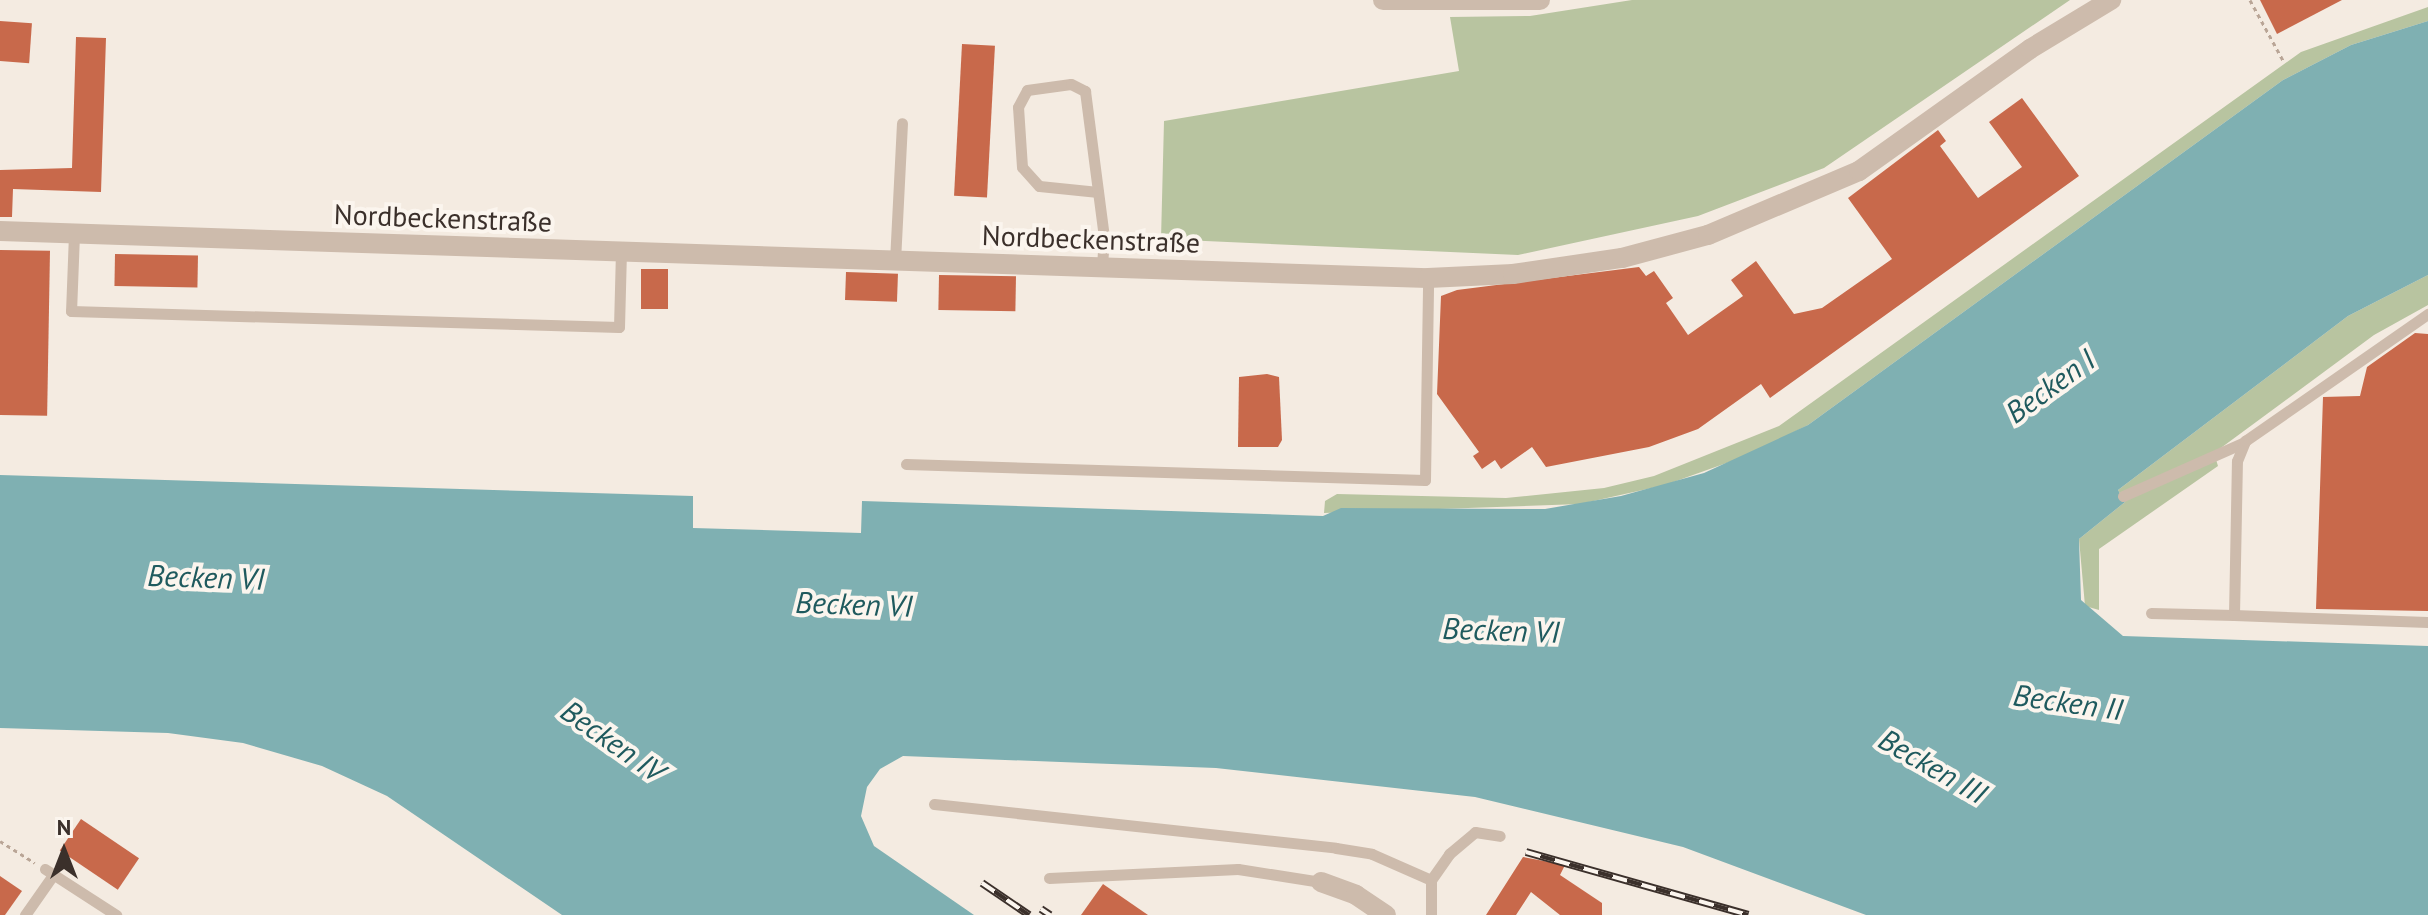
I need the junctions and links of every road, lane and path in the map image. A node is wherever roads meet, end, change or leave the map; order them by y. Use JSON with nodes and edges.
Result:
{"nodes":[{"id":1,"x":1383,"y":0,"type":"edge"},
{"id":2,"x":1540,"y":0,"type":"edge"},
{"id":3,"x":2111,"y":0,"type":"edge"},
{"id":4,"x":2250,"y":0,"type":"edge"},
{"id":5,"x":1443,"y":1,"type":"edge"},
{"id":6,"x":2284,"y":62,"type":"dead end"},
{"id":7,"x":902,"y":123,"type":"dead end"},
{"id":8,"x":1098,"y":192,"type":"junction"},
{"id":9,"x":0,"y":231,"type":"edge"},
{"id":10,"x":74,"y":241,"type":"junction"},
{"id":11,"x":620,"y":258,"type":"junction"},
{"id":12,"x":895,"y":261,"type":"junction"},
{"id":13,"x":1102,"y":267,"type":"junction"},
{"id":14,"x":1428,"y":278,"type":"junction"},
{"id":15,"x":2428,"y":314,"type":"edge"},
{"id":16,"x":2245,"y":441,"type":"junction"},
{"id":17,"x":906,"y":464,"type":"dead end"},
{"id":18,"x":2123,"y":496,"type":"dead end"},
{"id":19,"x":2151,"y":613,"type":"dead end"},
{"id":20,"x":2234,"y":615,"type":"junction"},
{"id":21,"x":2428,"y":622,"type":"edge"},
{"id":22,"x":934,"y":804,"type":"dead end"},
{"id":23,"x":1500,"y":836,"type":"dead end"},
{"id":24,"x":0,"y":841,"type":"edge"},
{"id":25,"x":49,"y":872,"type":"junction"},
{"id":26,"x":1049,"y":878,"type":"dead end"},
{"id":27,"x":1431,"y":880,"type":"junction"},
{"id":28,"x":1321,"y":882,"type":"joint"},
{"id":29,"x":25,"y":915,"type":"edge"},
{"id":30,"x":116,"y":915,"type":"edge"},
{"id":31,"x":1386,"y":915,"type":"edge"},
{"id":32,"x":1431,"y":915,"type":"edge"}],
"edges":[{"from":1,"to":5,"type":"street"},
{"from":2,"to":5,"type":"street"},
{"from":3,"to":14,"type":"street","name":"Nordbeckenstraße"},
{"from":4,"to":6,"type":"path"},
{"from":7,"to":12,"type":"lane"},
{"from":8,"to":8,"type":"lane"},
{"from":8,"to":13,"type":"lane"},
{"from":9,"to":10,"type":"street","name":"Nordbeckenstraße"},
{"from":10,"to":11,"type":"street","name":"Nordbeckenstraße"},
{"from":10,"to":11,"type":"lane"},
{"from":11,"to":12,"type":"street","name":"Nordbeckenstraße"},
{"from":12,"to":13,"type":"street","name":"Nordbeckenstraße"},
{"from":13,"to":14,"type":"street","name":"Nordbeckenstraße"},
{"from":14,"to":17,"type":"lane"},
{"from":15,"to":16,"type":"lane"},
{"from":16,"to":18,"type":"lane"},
{"from":16,"to":20,"type":"lane"},
{"from":19,"to":20,"type":"lane"},
{"from":20,"to":21,"type":"lane"},
{"from":22,"to":27,"type":"lane"},
{"from":23,"to":27,"type":"lane"},
{"from":24,"to":25,"type":"path"},
{"from":25,"to":29,"type":"lane"},
{"from":25,"to":30,"type":"lane"},
{"from":26,"to":28,"type":"lane"},
{"from":27,"to":32,"type":"lane"},
{"from":28,"to":31,"type":"street"}]}
